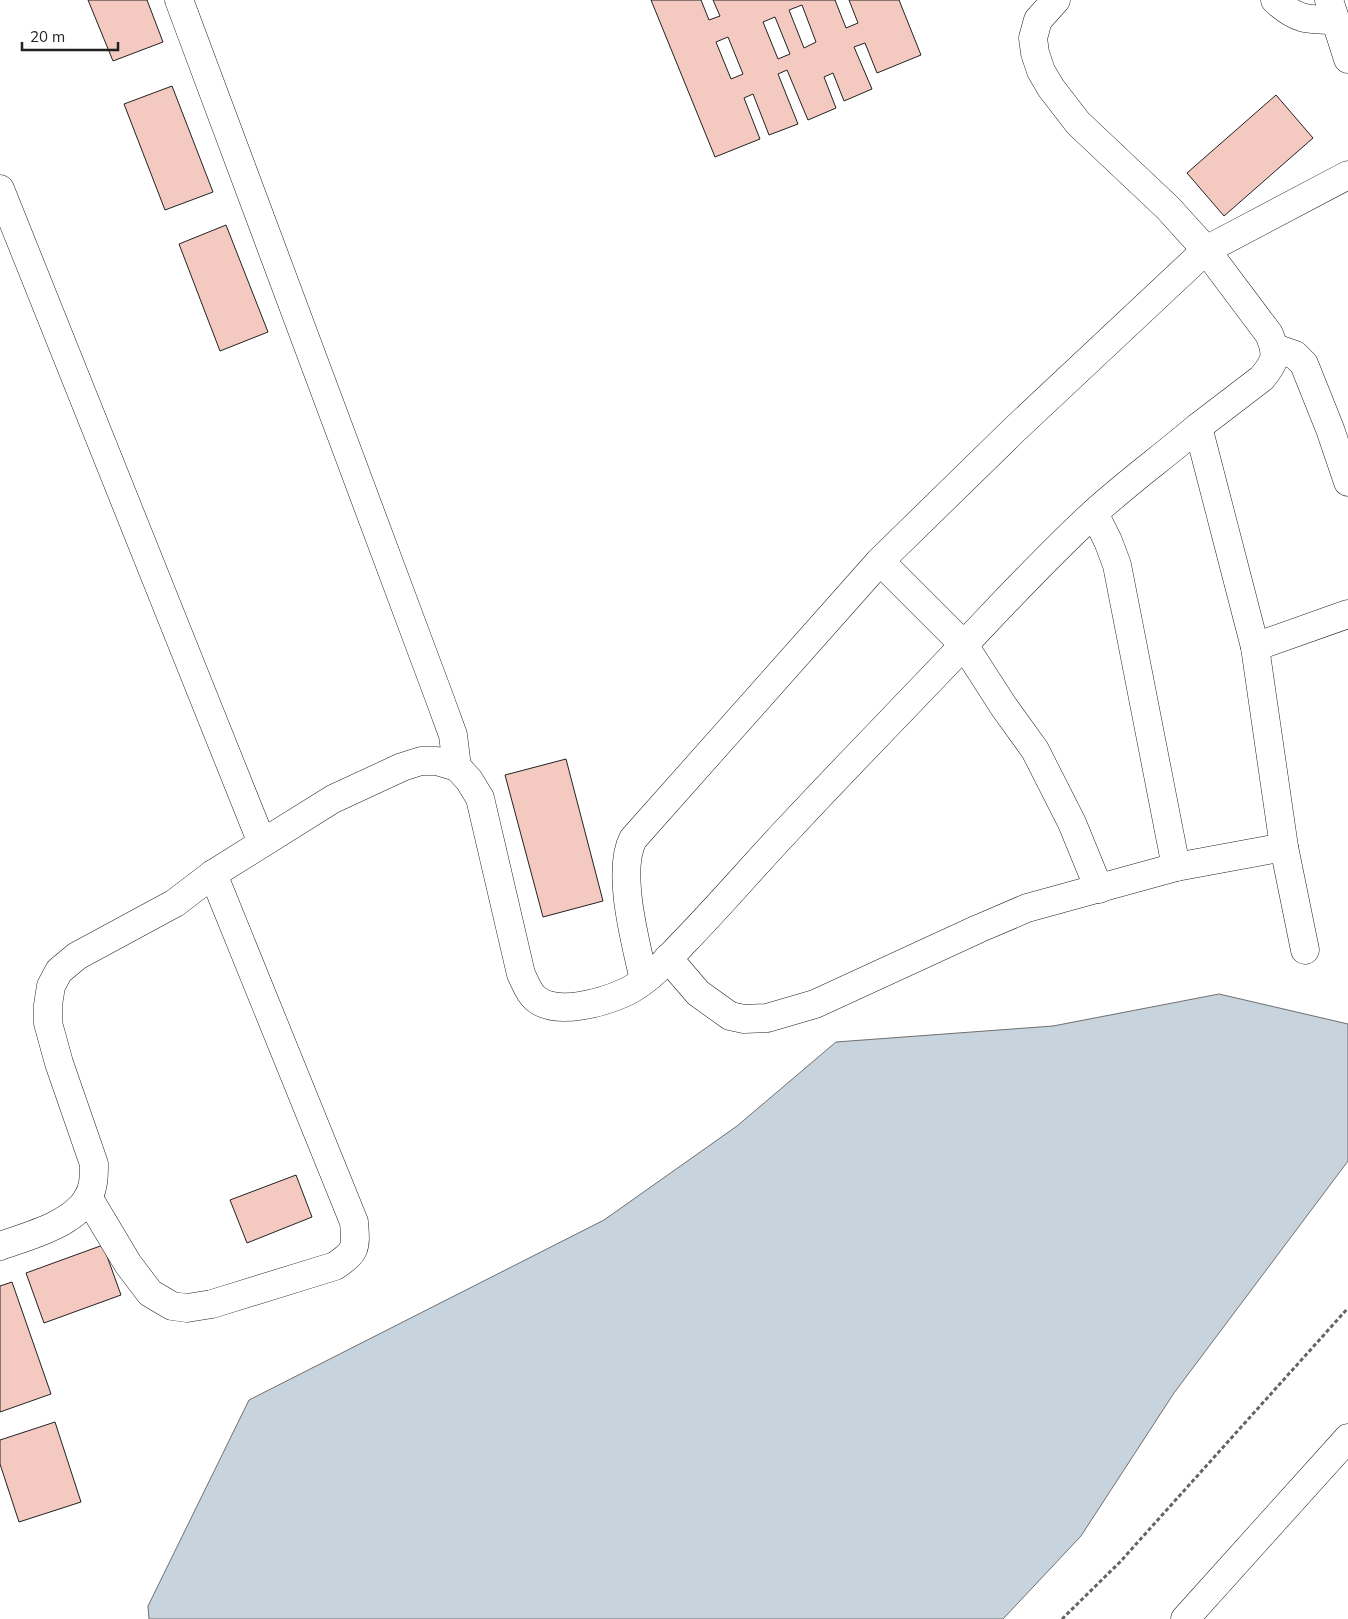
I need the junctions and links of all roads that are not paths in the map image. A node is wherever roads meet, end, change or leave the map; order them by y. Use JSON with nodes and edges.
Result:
{"nodes":[{"id":1,"x":179,"y":0,"type":"edge"},
{"id":2,"x":1056,"y":0,"type":"edge"},
{"id":3,"x":1275,"y":0,"type":"edge"},
{"id":4,"x":1332,"y":10,"type":"edge"},
{"id":5,"x":1348,"y":59,"type":"edge"},
{"id":6,"x":1348,"y":175,"type":"edge"},
{"id":7,"x":0,"y":189,"type":"edge"},
{"id":8,"x":1206,"y":250,"type":"junction"},
{"id":9,"x":1274,"y":348,"type":"junction"},
{"id":10,"x":1198,"y":427,"type":"junction"},
{"id":11,"x":1348,"y":482,"type":"edge"},
{"id":12,"x":1094,"y":513,"type":"junction"},
{"id":13,"x":880,"y":561,"type":"junction"},
{"id":14,"x":1348,"y":614,"type":"edge"},
{"id":15,"x":964,"y":645,"type":"junction"},
{"id":16,"x":1255,"y":647,"type":"junction"},
{"id":17,"x":457,"y":767,"type":"junction"},
{"id":18,"x":262,"y":843,"type":"junction"},
{"id":19,"x":1284,"y":848,"type":"junction"},
{"id":20,"x":1176,"y":867,"type":"junction"},
{"id":21,"x":213,"y":874,"type":"junction"},
{"id":22,"x":1099,"y":889,"type":"junction"},
{"id":23,"x":1305,"y":950,"type":"dead end"},
{"id":24,"x":668,"y":958,"type":"junction"},
{"id":25,"x":644,"y":980,"type":"junction"},
{"id":26,"x":88,"y":1197,"type":"junction"},
{"id":27,"x":0,"y":1246,"type":"edge"},
{"id":28,"x":1348,"y":1438,"type":"edge"},
{"id":29,"x":1185,"y":1619,"type":"edge"}],
"edges":[{"from":1,"to":17,"type":"street"},
{"from":2,"to":8,"type":"street"},
{"from":3,"to":4,"type":"street"},
{"from":4,"to":5,"type":"street"},
{"from":6,"to":8,"type":"street"},
{"from":7,"to":18,"type":"street"},
{"from":8,"to":9,"type":"street"},
{"from":8,"to":13,"type":"street"},
{"from":9,"to":10,"type":"street"},
{"from":9,"to":11,"type":"street"},
{"from":10,"to":12,"type":"street"},
{"from":10,"to":16,"type":"street"},
{"from":12,"to":15,"type":"street"},
{"from":12,"to":20,"type":"street"},
{"from":13,"to":15,"type":"street"},
{"from":13,"to":25,"type":"street"},
{"from":14,"to":16,"type":"street"},
{"from":15,"to":22,"type":"street"},
{"from":15,"to":24,"type":"street"},
{"from":16,"to":19,"type":"street"},
{"from":17,"to":18,"type":"street"},
{"from":17,"to":25,"type":"street"},
{"from":18,"to":21,"type":"street"},
{"from":19,"to":20,"type":"street"},
{"from":19,"to":23,"type":"street"},
{"from":20,"to":22,"type":"street"},
{"from":21,"to":26,"type":"street"},
{"from":21,"to":26,"type":"street"},
{"from":22,"to":24,"type":"street"},
{"from":24,"to":25,"type":"street"},
{"from":26,"to":27,"type":"street"},
{"from":28,"to":29,"type":"street"}]}
